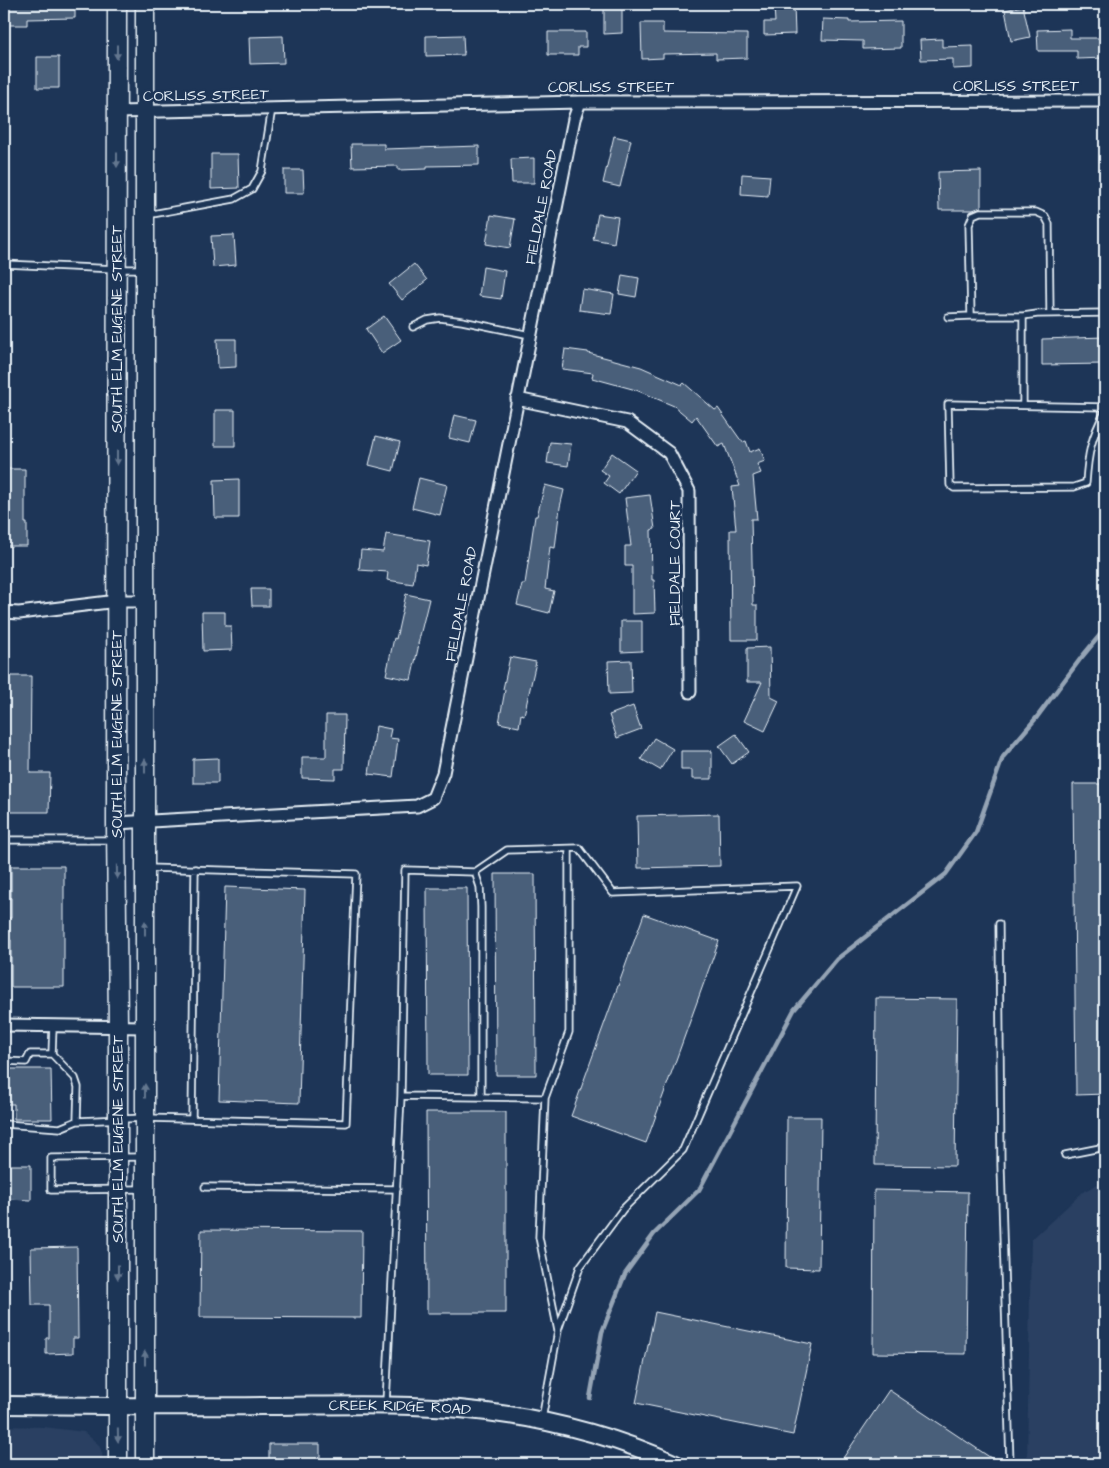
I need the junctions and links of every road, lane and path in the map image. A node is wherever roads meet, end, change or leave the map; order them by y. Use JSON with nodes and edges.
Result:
{"nodes":[{"id":1,"x":117,"y":4,"type":"edge"},
{"id":2,"x":145,"y":4,"type":"edge"},
{"id":3,"x":1105,"y":101,"type":"edge"},
{"id":4,"x":580,"y":102,"type":"junction"},
{"id":5,"x":272,"y":108,"type":"junction"},
{"id":6,"x":145,"y":111,"type":"junction"},
{"id":7,"x":117,"y":112,"type":"junction"},
{"id":8,"x":145,"y":215,"type":"junction"},
{"id":9,"x":4,"y":264,"type":"edge"},
{"id":10,"x":117,"y":269,"type":"junction"},
{"id":11,"x":145,"y":269,"type":"junction"},
{"id":12,"x":1050,"y":313,"type":"junction"},
{"id":13,"x":1105,"y":313,"type":"edge"},
{"id":14,"x":971,"y":316,"type":"junction"},
{"id":15,"x":1023,"y":316,"type":"junction"},
{"id":16,"x":948,"y":317,"type":"dead end"},
{"id":17,"x":413,"y":327,"type":"dead end"},
{"id":18,"x":530,"y":335,"type":"junction"},
{"id":19,"x":517,"y":399,"type":"junction"},
{"id":20,"x":1022,"y":405,"type":"junction"},
{"id":21,"x":1105,"y":407,"type":"edge"},
{"id":22,"x":1105,"y":412,"type":"edge"},
{"id":23,"x":117,"y":601,"type":"junction"},
{"id":24,"x":145,"y":601,"type":"junction"},
{"id":25,"x":4,"y":612,"type":"edge"},
{"id":26,"x":690,"y":692,"type":"dead end"},
{"id":27,"x":145,"y":822,"type":"junction"},
{"id":28,"x":116,"y":831,"type":"junction"},
{"id":29,"x":4,"y":840,"type":"edge"},
{"id":30,"x":569,"y":849,"type":"junction"},
{"id":31,"x":145,"y":868,"type":"junction"},
{"id":32,"x":195,"y":869,"type":"junction"},
{"id":33,"x":474,"y":872,"type":"junction"},
{"id":34,"x":999,"y":924,"type":"dead end"},
{"id":35,"x":4,"y":1025,"type":"edge"},
{"id":36,"x":53,"y":1026,"type":"junction"},
{"id":37,"x":118,"y":1027,"type":"junction"},
{"id":38,"x":145,"y":1027,"type":"junction"},
{"id":39,"x":52,"y":1054,"type":"junction"},
{"id":40,"x":4,"y":1062,"type":"edge"},
{"id":41,"x":401,"y":1096,"type":"junction"},
{"id":42,"x":481,"y":1097,"type":"junction"},
{"id":43,"x":545,"y":1098,"type":"junction"},
{"id":44,"x":118,"y":1118,"type":"junction"},
{"id":45,"x":146,"y":1118,"type":"junction"},
{"id":46,"x":192,"y":1119,"type":"junction"},
{"id":47,"x":77,"y":1121,"type":"junction"},
{"id":48,"x":4,"y":1124,"type":"edge"},
{"id":49,"x":1105,"y":1148,"type":"edge"},
{"id":50,"x":1065,"y":1155,"type":"dead end"},
{"id":51,"x":145,"y":1157,"type":"junction"},
{"id":52,"x":118,"y":1158,"type":"junction"},
{"id":53,"x":205,"y":1187,"type":"dead end"},
{"id":54,"x":145,"y":1189,"type":"junction"},
{"id":55,"x":397,"y":1189,"type":"junction"},
{"id":56,"x":119,"y":1190,"type":"junction"},
{"id":57,"x":558,"y":1330,"type":"junction"},
{"id":58,"x":4,"y":1405,"type":"edge"},
{"id":59,"x":386,"y":1406,"type":"junction"},
{"id":60,"x":117,"y":1407,"type":"junction"},
{"id":61,"x":145,"y":1407,"type":"junction"},
{"id":62,"x":542,"y":1421,"type":"junction"},
{"id":63,"x":118,"y":1464,"type":"edge"},
{"id":64,"x":145,"y":1464,"type":"edge"},
{"id":65,"x":676,"y":1464,"type":"edge"},
{"id":66,"x":1010,"y":1464,"type":"edge"}],
"edges":[{"from":1,"to":7,"type":"main road","name":"SOUTH ELM EUGENE STREET","one_way":true},
{"from":2,"to":6,"type":"main road","name":"SOUTH ELM EUGENE STREET"},
{"from":3,"to":4,"type":"street","name":"CORLISS STREET"},
{"from":4,"to":5,"type":"street","name":"CORLISS STREET"},
{"from":4,"to":18,"type":"street","name":"FIELDALE ROAD"},
{"from":5,"to":6,"type":"street","name":"CORLISS STREET"},
{"from":5,"to":8,"type":"lane"},
{"from":6,"to":7,"type":"street","name":"CORLISS STREET"},
{"from":6,"to":8,"type":"main road","name":"SOUTH ELM EUGENE STREET"},
{"from":7,"to":10,"type":"main road","name":"SOUTH ELM EUGENE STREET","one_way":true},
{"from":8,"to":11,"type":"main road","name":"SOUTH ELM EUGENE STREET"},
{"from":9,"to":10,"type":"lane"},
{"from":10,"to":11,"type":"lane"},
{"from":10,"to":23,"type":"main road","name":"SOUTH ELM EUGENE STREET","one_way":true},
{"from":11,"to":24,"type":"main road","name":"SOUTH ELM EUGENE STREET"},
{"from":12,"to":13,"type":"lane"},
{"from":12,"to":14,"type":"lane"},
{"from":12,"to":15,"type":"lane"},
{"from":14,"to":15,"type":"lane"},
{"from":14,"to":16,"type":"lane"},
{"from":15,"to":20,"type":"lane"},
{"from":17,"to":18,"type":"lane"},
{"from":18,"to":19,"type":"street","name":"FIELDALE ROAD"},
{"from":19,"to":26,"type":"street","name":"FIELDALE COURT"},
{"from":19,"to":27,"type":"street","name":"FIELDALE ROAD"},
{"from":20,"to":21,"type":"lane"},
{"from":20,"to":22,"type":"lane"},
{"from":23,"to":24,"type":"street"},
{"from":23,"to":25,"type":"street"},
{"from":23,"to":28,"type":"main road","name":"SOUTH ELM EUGENE STREET"},
{"from":27,"to":24,"type":"main road","name":"SOUTH ELM EUGENE STREET","one_way":true},
{"from":27,"to":28,"type":"street","name":"FIELDALE ROAD"},
{"from":27,"to":31,"type":"main road","name":"SOUTH ELM EUGENE STREET"},
{"from":28,"to":29,"type":"lane"},
{"from":28,"to":37,"type":"main road","name":"SOUTH ELM EUGENE STREET","one_way":true},
{"from":30,"to":33,"type":"lane"},
{"from":30,"to":43,"type":"lane"},
{"from":30,"to":57,"type":"lane"},
{"from":31,"to":32,"type":"lane"},
{"from":38,"to":31,"type":"main road","name":"SOUTH ELM EUGENE STREET","one_way":true},
{"from":32,"to":46,"type":"lane"},
{"from":32,"to":46,"type":"lane"},
{"from":33,"to":41,"type":"lane"},
{"from":33,"to":42,"type":"lane"},
{"from":34,"to":66,"type":"lane"},
{"from":35,"to":36,"type":"street"},
{"from":36,"to":37,"type":"street"},
{"from":36,"to":39,"type":"lane"},
{"from":37,"to":38,"type":"street"},
{"from":37,"to":44,"type":"main road","name":"SOUTH ELM EUGENE STREET"},
{"from":45,"to":38,"type":"main road","name":"SOUTH ELM EUGENE STREET","one_way":true},
{"from":39,"to":40,"type":"lane"},
{"from":39,"to":47,"type":"lane"},
{"from":41,"to":42,"type":"lane"},
{"from":41,"to":55,"type":"lane"},
{"from":42,"to":43,"type":"lane"},
{"from":43,"to":57,"type":"lane"},
{"from":44,"to":45,"type":"lane"},
{"from":44,"to":47,"type":"lane"},
{"from":44,"to":52,"type":"main road","name":"SOUTH ELM EUGENE STREET"},
{"from":45,"to":46,"type":"lane"},
{"from":45,"to":51,"type":"main road","name":"SOUTH ELM EUGENE STREET"},
{"from":47,"to":48,"type":"lane"},
{"from":49,"to":50,"type":"lane"},
{"from":51,"to":52,"type":"lane"},
{"from":51,"to":54,"type":"main road","name":"SOUTH ELM EUGENE STREET"},
{"from":52,"to":56,"type":"main road","name":"SOUTH ELM EUGENE STREET"},
{"from":52,"to":56,"type":"lane"},
{"from":53,"to":55,"type":"lane"},
{"from":54,"to":56,"type":"lane"},
{"from":61,"to":54,"type":"main road","name":"SOUTH ELM EUGENE STREET","one_way":true},
{"from":55,"to":59,"type":"lane"},
{"from":56,"to":60,"type":"main road","name":"SOUTH ELM EUGENE STREET","one_way":true},
{"from":57,"to":62,"type":"lane"},
{"from":58,"to":60,"type":"main road","name":"CREEK RIDGE ROAD"},
{"from":59,"to":61,"type":"main road","name":"CREEK RIDGE ROAD"},
{"from":59,"to":62,"type":"main road","name":"CREEK RIDGE ROAD"},
{"from":60,"to":61,"type":"main road","name":"CREEK RIDGE ROAD"},
{"from":60,"to":63,"type":"main road","name":"SOUTH ELM EUGENE STREET","one_way":true},
{"from":61,"to":64,"type":"main road","name":"SOUTH ELM EUGENE STREET"},
{"from":62,"to":65,"type":"main road","name":"CREEK RIDGE ROAD"}]}
